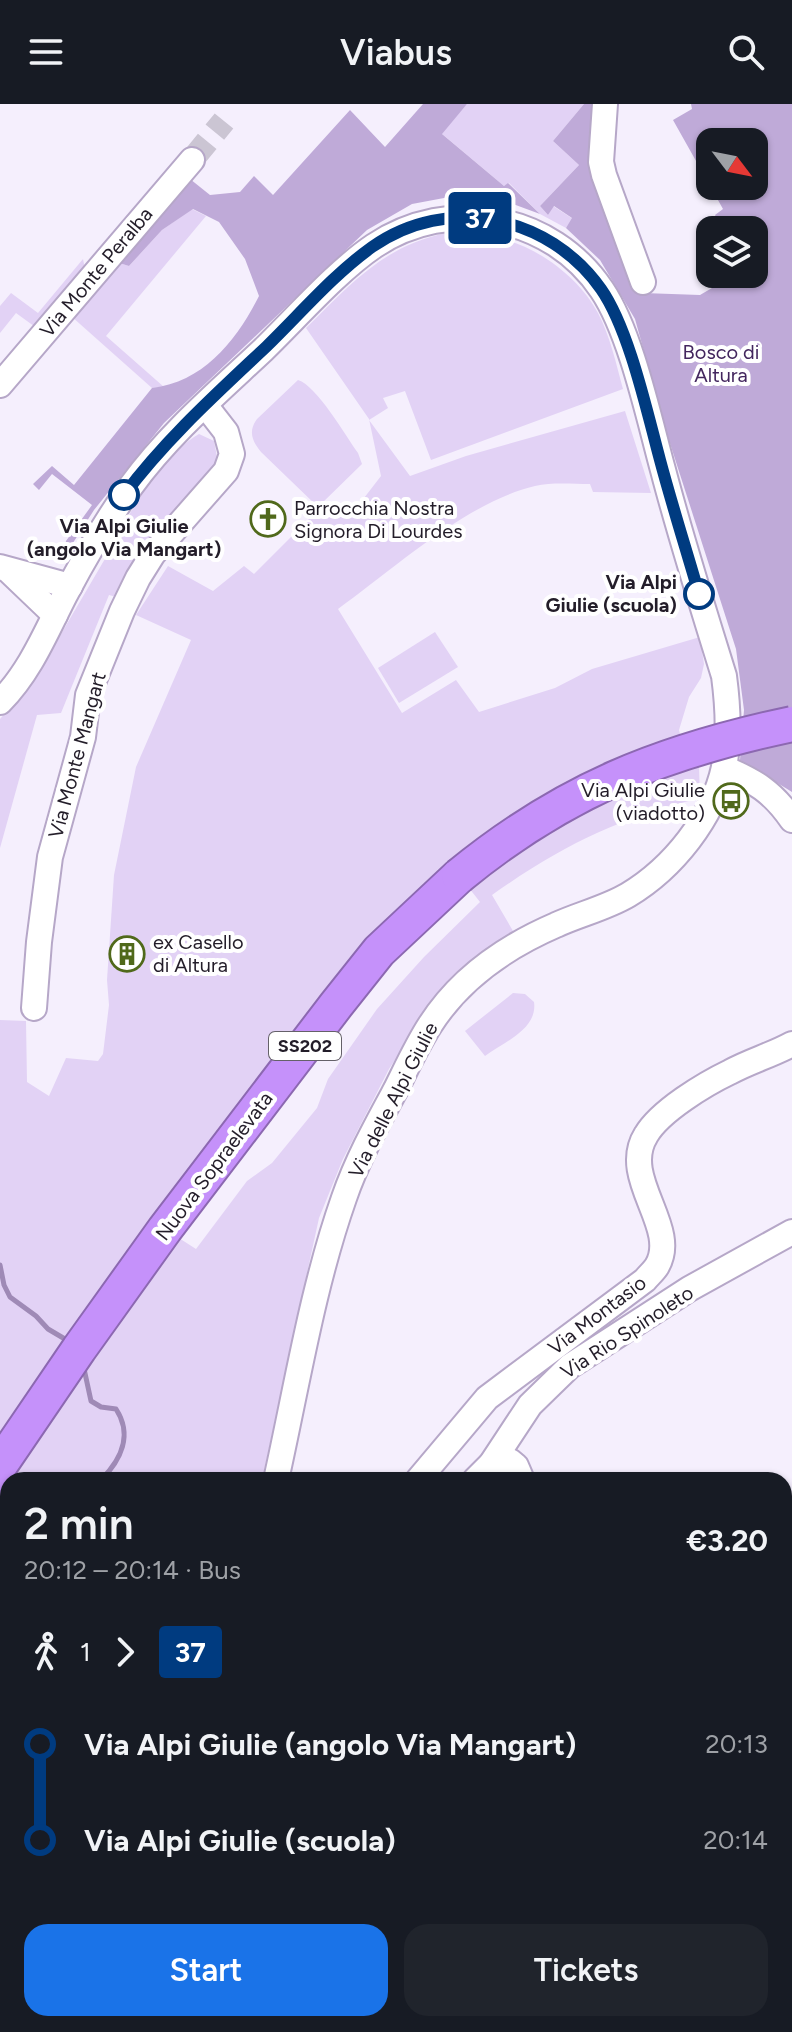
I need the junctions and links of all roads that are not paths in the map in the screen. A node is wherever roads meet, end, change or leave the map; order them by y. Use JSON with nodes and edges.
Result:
{"nodes":[{"id":1,"x":605,"y":104,"type":"edge"},
{"id":2,"x":192,"y":160,"type":"tunnel mouth"},
{"id":3,"x":643,"y":282,"type":"dead end"},
{"id":4,"x":0,"y":385,"type":"edge"},
{"id":5,"x":205,"y":405,"type":"junction"},
{"id":6,"x":3,"y":568,"type":"edge"},
{"id":7,"x":70,"y":586,"type":"junction"},
{"id":8,"x":55,"y":615,"type":"junction"},
{"id":9,"x":0,"y":702,"type":"edge"},
{"id":10,"x":792,"y":724,"type":"edge"},
{"id":11,"x":792,"y":746,"type":"edge"},
{"id":12,"x":724,"y":768,"type":"junction"},
{"id":13,"x":792,"y":820,"type":"edge"},
{"id":14,"x":466,"y":884,"type":"junction"},
{"id":15,"x":34,"y":1008,"type":"dead end"},
{"id":16,"x":792,"y":1044,"type":"edge"},
{"id":17,"x":792,"y":1232,"type":"edge"},
{"id":18,"x":13,"y":1472,"type":"edge"},
{"id":19,"x":278,"y":1472,"type":"edge"},
{"id":20,"x":425,"y":1472,"type":"edge"},
{"id":21,"x":483,"y":1472,"type":"edge"},
{"id":22,"x":519,"y":1472,"type":"edge"}],
"edges":[{"from":1,"to":3,"type":"street"},
{"from":2,"to":4,"type":"street","name":"Via Monte Peralba"},
{"from":5,"to":7,"type":"street","name":"Via delle Alpi Giulie"},
{"from":5,"to":12,"type":"street","name":"Via delle Alpi Giulie"},
{"from":5,"to":15,"type":"street","name":"Via Monte Mangart"},
{"from":6,"to":7,"type":"street"},
{"from":6,"to":8,"type":"street"},
{"from":7,"to":8,"type":"street","name":"Via delle Alpi Giulie"},
{"from":8,"to":9,"type":"street","name":"Via delle Alpi Giulie"},
{"from":10,"to":14,"type":"highway","name":"Nuova Sopraelevata","number":"SS202","bridge":true},
{"from":11,"to":14,"type":"highway","name":"Nuova Sopraelevata","number":"SS202"},
{"from":12,"to":13,"type":"street"},
{"from":12,"to":19,"type":"street","name":"Via delle Alpi Giulie"},
{"from":14,"to":18,"type":"highway","name":"Nuova Sopraelevata","number":"SS202"},
{"from":16,"to":20,"type":"street","name":"Via Montasio"},
{"from":17,"to":21,"type":"street","name":"Via Rio Spinoleto"},
{"from":21,"to":22,"type":"street"}]}
